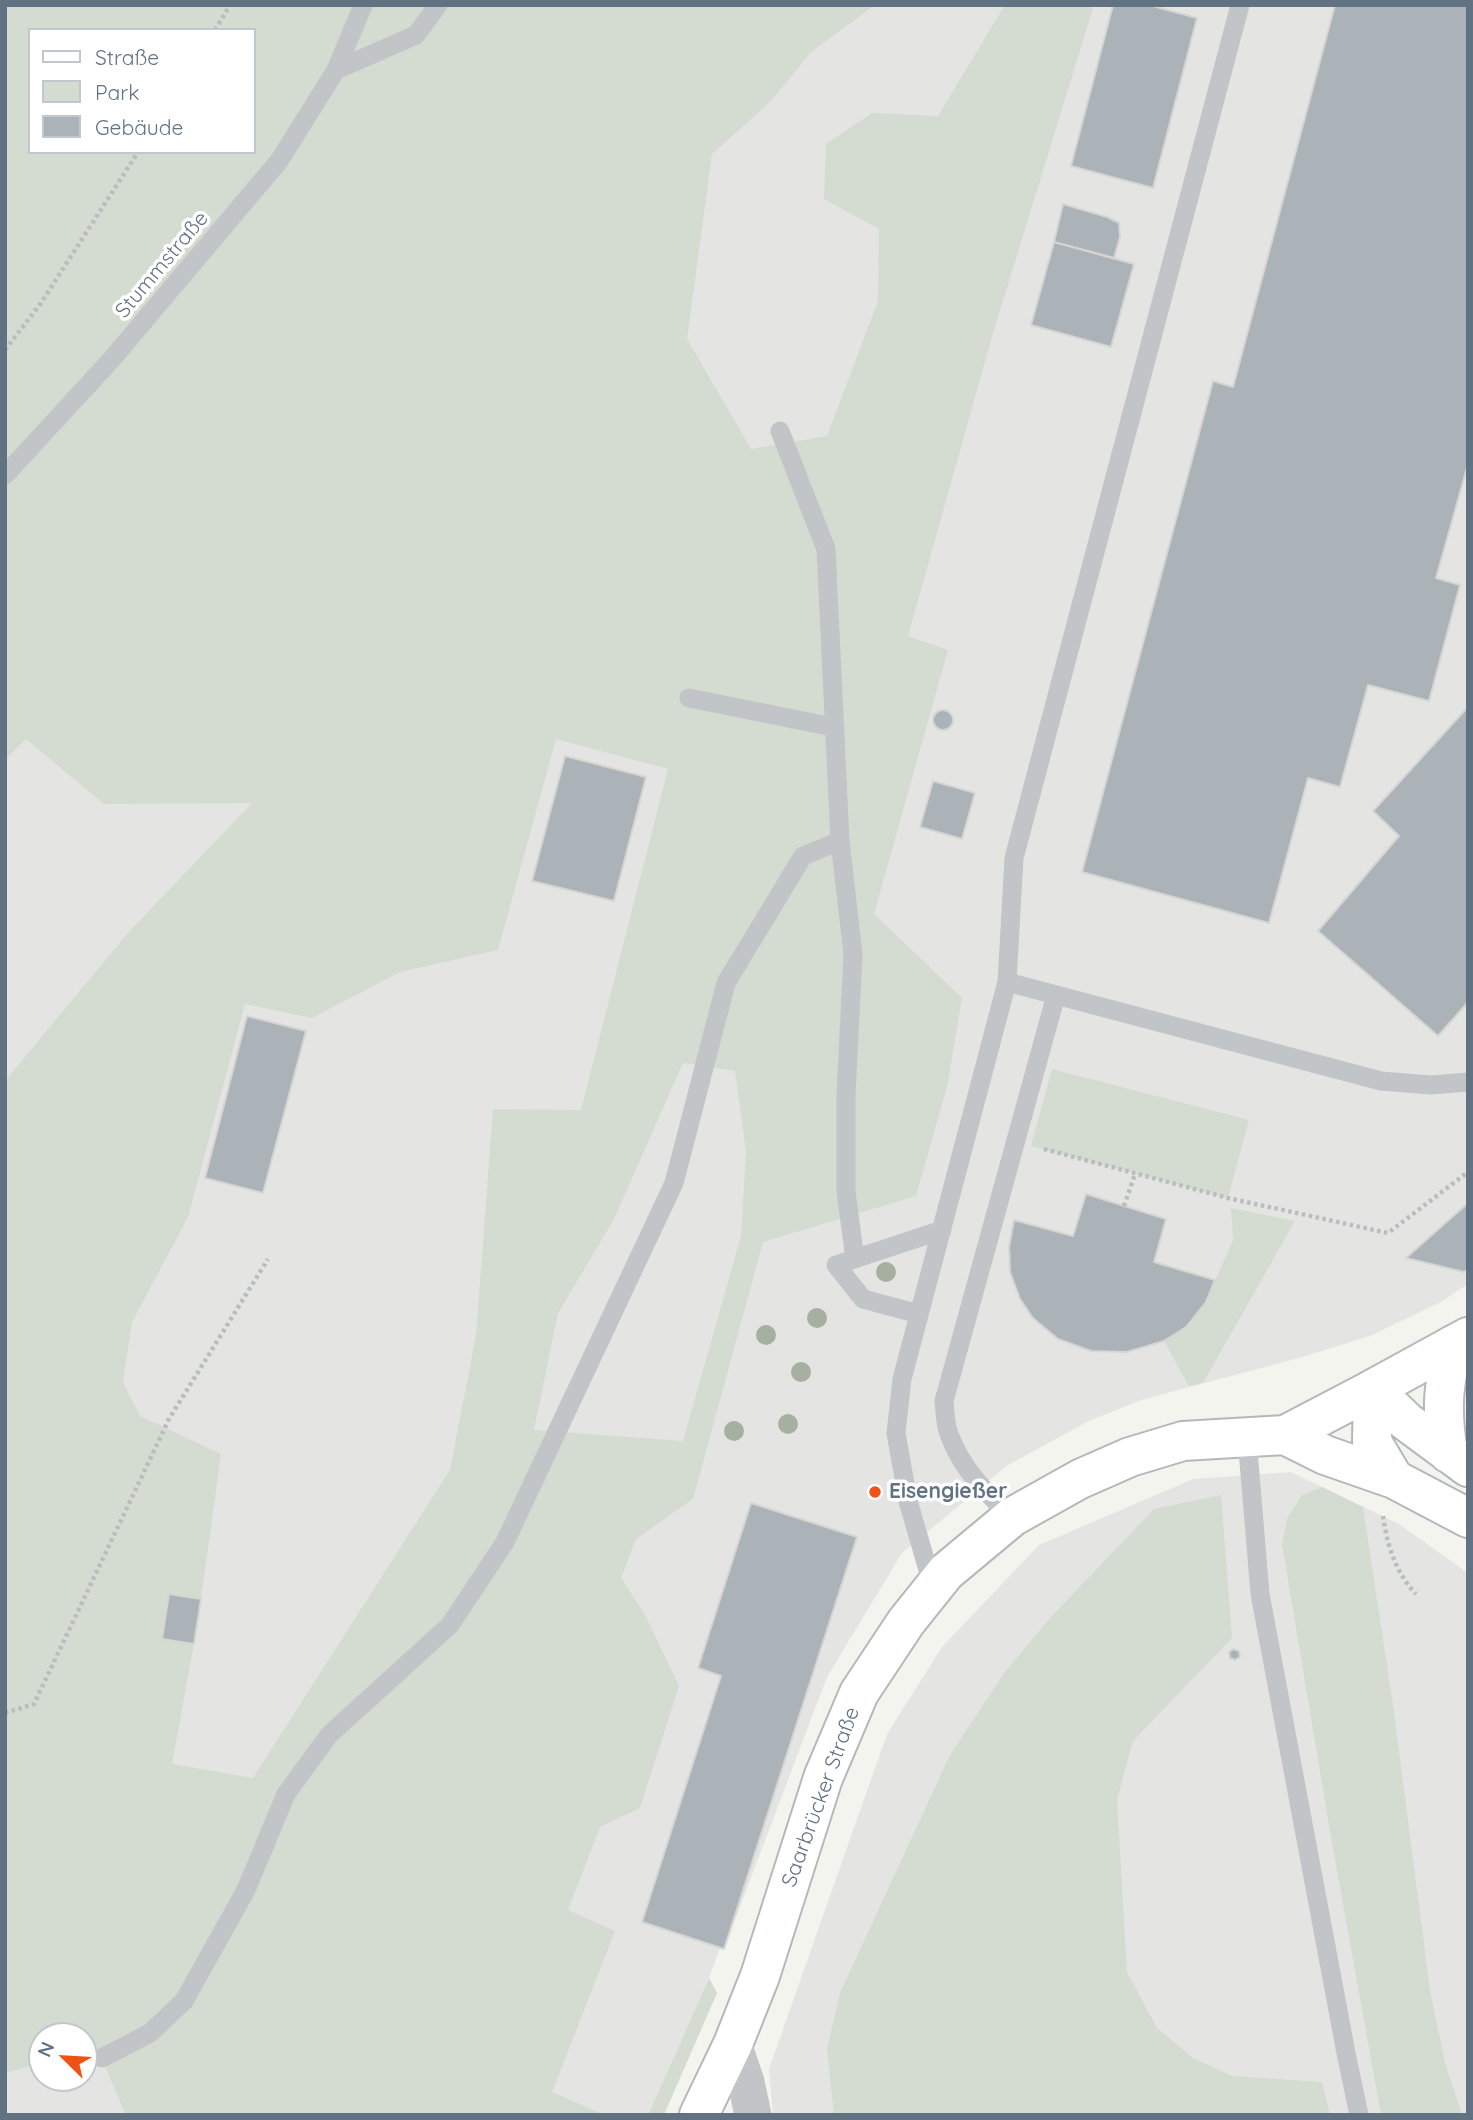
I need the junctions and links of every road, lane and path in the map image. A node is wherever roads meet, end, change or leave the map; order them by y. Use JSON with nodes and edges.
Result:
{"nodes":[{"id":1,"x":230,"y":5,"type":"edge"},
{"id":2,"x":363,"y":5,"type":"edge"},
{"id":3,"x":438,"y":5,"type":"edge"},
{"id":4,"x":1240,"y":5,"type":"edge"},
{"id":5,"x":216,"y":28,"type":"edge"},
{"id":6,"x":336,"y":70,"type":"junction"},
{"id":7,"x":137,"y":154,"type":"edge"},
{"id":8,"x":5,"y":350,"type":"edge"},
{"id":9,"x":780,"y":431,"type":"dead end"},
{"id":10,"x":5,"y":475,"type":"edge"},
{"id":11,"x":690,"y":698,"type":"dead end"},
{"id":12,"x":833,"y":727,"type":"junction"},
{"id":13,"x":840,"y":841,"type":"junction"},
{"id":14,"x":1007,"y":982,"type":"junction"},
{"id":15,"x":1056,"y":995,"type":"junction"},
{"id":16,"x":1468,"y":1082,"type":"edge"},
{"id":17,"x":1015,"y":1142,"type":"junction"},
{"id":18,"x":1468,"y":1172,"type":"edge"},
{"id":19,"x":1135,"y":1174,"type":"junction"},
{"id":20,"x":1124,"y":1206,"type":"dead end"},
{"id":21,"x":942,"y":1230,"type":"junction"},
{"id":22,"x":268,"y":1259,"type":"dead end"},
{"id":23,"x":855,"y":1259,"type":"junction"},
{"id":24,"x":919,"y":1314,"type":"junction"},
{"id":25,"x":1461,"y":1341,"type":"edge"},
{"id":26,"x":1373,"y":1389,"type":"junction"},
{"id":27,"x":1285,"y":1435,"type":"junction"},
{"id":28,"x":1247,"y":1438,"type":"junction"},
{"id":29,"x":1458,"y":1460,"type":"edge"},
{"id":30,"x":1388,"y":1496,"type":"junction"},
{"id":31,"x":1012,"y":1517,"type":"junction"},
{"id":32,"x":1468,"y":1518,"type":"edge"},
{"id":33,"x":933,"y":1587,"type":"junction"},
{"id":34,"x":1416,"y":1594,"type":"dead end"},
{"id":35,"x":5,"y":1713,"type":"edge"},
{"id":36,"x":733,"y":2044,"type":"junction"},
{"id":37,"x":102,"y":2058,"type":"dead end"},
{"id":38,"x":699,"y":2115,"type":"edge"},
{"id":39,"x":753,"y":2115,"type":"edge"},
{"id":40,"x":1359,"y":2115,"type":"edge"}],
"edges":[{"from":1,"to":5,"type":"path"},
{"from":2,"to":6,"type":"lane","name":"Stummstraße"},
{"from":3,"to":6,"type":"lane"},
{"from":4,"to":14,"type":"lane"},
{"from":6,"to":10,"type":"lane","name":"Stummstraße"},
{"from":7,"to":8,"type":"path"},
{"from":9,"to":12,"type":"lane"},
{"from":11,"to":12,"type":"lane"},
{"from":12,"to":13,"type":"lane"},
{"from":13,"to":23,"type":"lane"},
{"from":13,"to":37,"type":"lane"},
{"from":14,"to":15,"type":"lane"},
{"from":14,"to":21,"type":"lane"},
{"from":15,"to":16,"type":"lane"},
{"from":15,"to":17,"type":"lane"},
{"from":17,"to":19,"type":"path"},
{"from":17,"to":31,"type":"lane"},
{"from":18,"to":19,"type":"path"},
{"from":19,"to":20,"type":"path"},
{"from":21,"to":23,"type":"lane"},
{"from":21,"to":24,"type":"lane"},
{"from":22,"to":35,"type":"path"},
{"from":23,"to":24,"type":"lane"},
{"from":24,"to":33,"type":"lane"},
{"from":25,"to":26,"type":"main road","name":"Saarbrücker Straße"},
{"from":25,"to":29,"type":"main road"},
{"from":26,"to":27,"type":"main road","name":"Saarbrücker Straße"},
{"from":26,"to":29,"type":"main road"},
{"from":26,"to":30,"type":"main road"},
{"from":27,"to":28,"type":"main road","name":"Saarbrücker Straße"},
{"from":27,"to":30,"type":"main road"},
{"from":28,"to":31,"type":"main road","name":"Saarbrücker Straße"},
{"from":28,"to":40,"type":"lane"},
{"from":30,"to":32,"type":"main road"},
{"from":30,"to":34,"type":"path"},
{"from":31,"to":33,"type":"main road","name":"Saarbrücker Straße"},
{"from":33,"to":36,"type":"main road","name":"Saarbrücker Straße"},
{"from":36,"to":38,"type":"main road","name":"Saarbrücker Straße"},
{"from":36,"to":39,"type":"street"}]}
